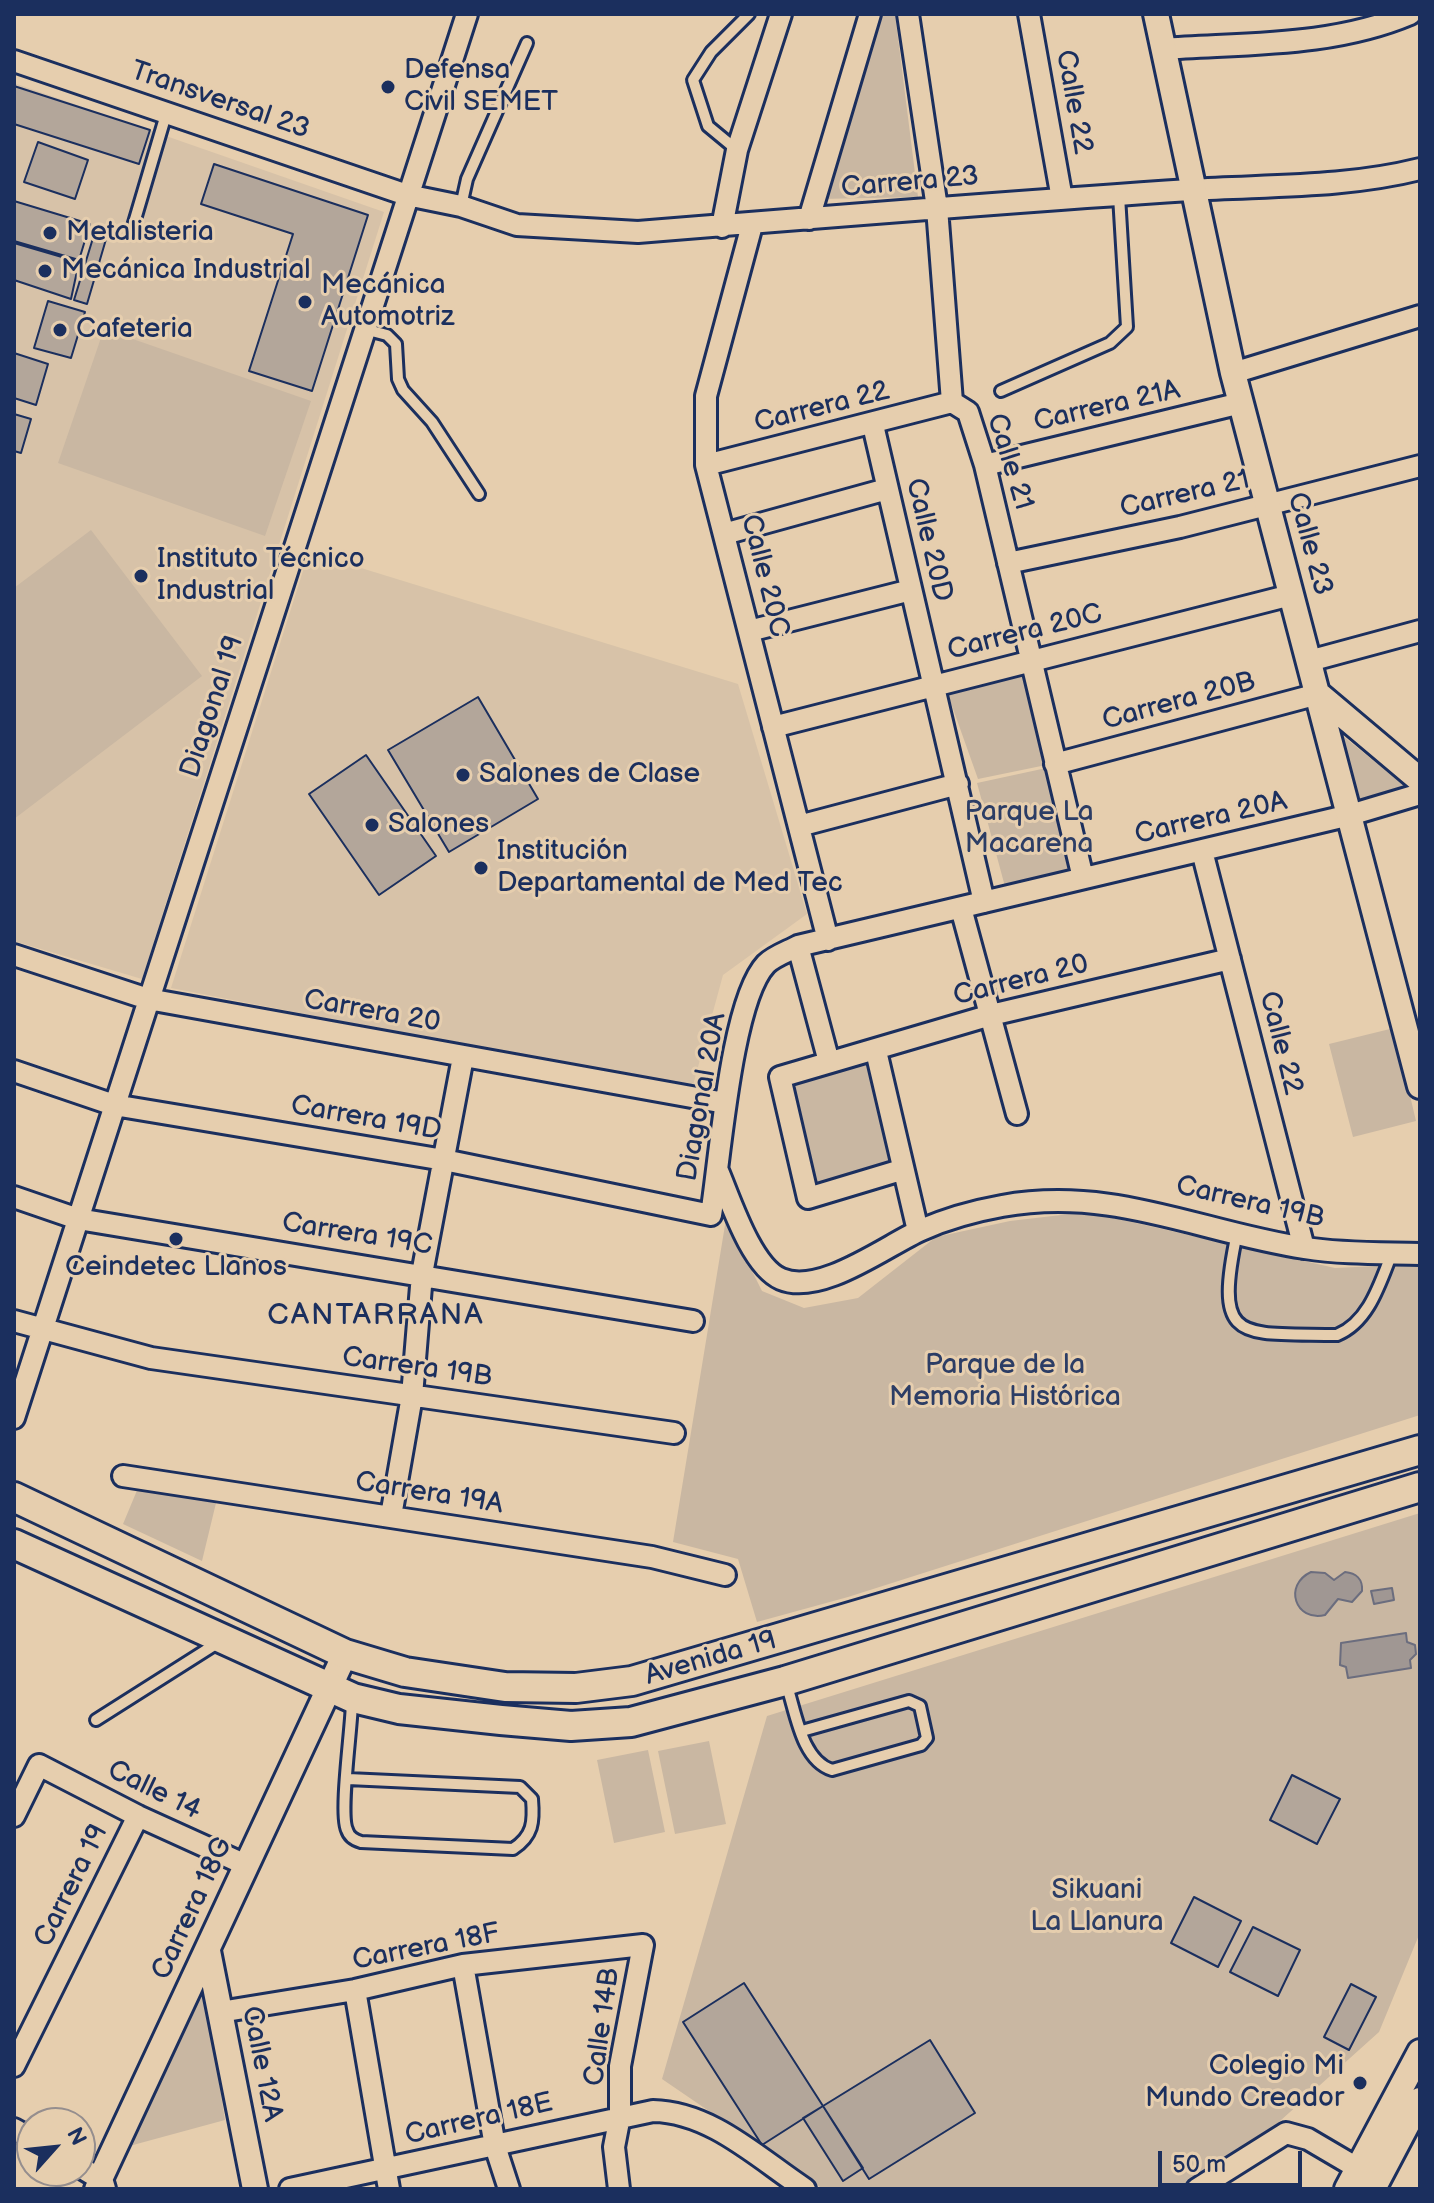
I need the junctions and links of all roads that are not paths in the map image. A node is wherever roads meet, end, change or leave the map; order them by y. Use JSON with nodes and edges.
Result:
{"nodes":[{"id":1,"x":467,"y":14,"type":"edge"},
{"id":2,"x":749,"y":14,"type":"edge"},
{"id":3,"x":781,"y":14,"type":"edge"},
{"id":4,"x":870,"y":14,"type":"edge"},
{"id":5,"x":908,"y":14,"type":"edge"},
{"id":6,"x":1029,"y":14,"type":"edge"},
{"id":7,"x":1156,"y":14,"type":"edge"},
{"id":8,"x":1408,"y":14,"type":"edge"},
{"id":9,"x":527,"y":43,"type":"dead end"},
{"id":10,"x":1163,"y":49,"type":"junction"},
{"id":11,"x":14,"y":61,"type":"edge"},
{"id":12,"x":167,"y":111,"type":"junction"},
{"id":13,"x":737,"y":150,"type":"junction"},
{"id":14,"x":1420,"y":169,"type":"edge"},
{"id":15,"x":1192,"y":190,"type":"junction"},
{"id":16,"x":407,"y":195,"type":"junction"},
{"id":17,"x":1119,"y":196,"type":"junction"},
{"id":18,"x":1062,"y":199,"type":"junction"},
{"id":19,"x":461,"y":206,"type":"junction"},
{"id":20,"x":937,"y":208,"type":"junction"},
{"id":21,"x":809,"y":219,"type":"junction"},
{"id":22,"x":752,"y":225,"type":"junction"},
{"id":23,"x":722,"y":227,"type":"junction"},
{"id":24,"x":131,"y":233,"type":"dead end"},
{"id":25,"x":1420,"y":316,"type":"edge"},
{"id":26,"x":364,"y":329,"type":"junction"},
{"id":27,"x":1233,"y":373,"type":"junction"},
{"id":28,"x":1001,"y":391,"type":"dead end"},
{"id":29,"x":952,"y":402,"type":"junction"},
{"id":30,"x":1241,"y":403,"type":"junction"},
{"id":31,"x":873,"y":425,"type":"junction"},
{"id":32,"x":706,"y":465,"type":"junction"},
{"id":33,"x":985,"y":465,"type":"junction"},
{"id":34,"x":1420,"y":466,"type":"edge"},
{"id":35,"x":887,"y":489,"type":"junction"},
{"id":36,"x":479,"y":494,"type":"dead end"},
{"id":37,"x":1267,"y":505,"type":"junction"},
{"id":38,"x":724,"y":534,"type":"junction"},
{"id":39,"x":1008,"y":563,"type":"junction"},
{"id":40,"x":911,"y":590,"type":"junction"},
{"id":41,"x":1291,"y":595,"type":"junction"},
{"id":42,"x":749,"y":631,"type":"junction"},
{"id":43,"x":1420,"y":631,"type":"edge"},
{"id":44,"x":1030,"y":660,"type":"junction"},
{"id":45,"x":1309,"y":661,"type":"junction"},
{"id":46,"x":935,"y":685,"type":"junction"},
{"id":47,"x":1318,"y":694,"type":"junction"},
{"id":48,"x":773,"y":727,"type":"junction"},
{"id":49,"x":1055,"y":764,"type":"junction"},
{"id":50,"x":1420,"y":780,"type":"edge"},
{"id":51,"x":958,"y":784,"type":"junction"},
{"id":52,"x":1420,"y":794,"type":"edge"},
{"id":53,"x":1350,"y":815,"type":"junction"},
{"id":54,"x":799,"y":826,"type":"junction"},
{"id":55,"x":1202,"y":851,"type":"junction"},
{"id":56,"x":1083,"y":878,"type":"junction"},
{"id":57,"x":984,"y":902,"type":"junction"},
{"id":58,"x":961,"y":908,"type":"junction"},
{"id":59,"x":828,"y":940,"type":"junction"},
{"id":60,"x":798,"y":946,"type":"junction"},
{"id":61,"x":14,"y":955,"type":"edge"},
{"id":62,"x":1230,"y":959,"type":"junction"},
{"id":63,"x":148,"y":999,"type":"junction"},
{"id":64,"x":991,"y":1015,"type":"junction"},
{"id":65,"x":876,"y":1051,"type":"junction"},
{"id":66,"x":463,"y":1057,"type":"junction"},
{"id":67,"x":829,"y":1062,"type":"junction"},
{"id":68,"x":14,"y":1071,"type":"edge"},
{"id":69,"x":1420,"y":1086,"type":"edge"},
{"id":70,"x":725,"y":1103,"type":"junction"},
{"id":71,"x":114,"y":1105,"type":"junction"},
{"id":72,"x":1017,"y":1114,"type":"dead end"},
{"id":73,"x":444,"y":1160,"type":"junction"},
{"id":74,"x":901,"y":1170,"type":"junction"},
{"id":75,"x":718,"y":1171,"type":"junction"},
{"id":76,"x":14,"y":1197,"type":"edge"},
{"id":77,"x":711,"y":1215,"type":"joint"},
{"id":78,"x":78,"y":1219,"type":"junction"},
{"id":79,"x":918,"y":1231,"type":"junction"},
{"id":80,"x":1237,"y":1231,"type":"junction"},
{"id":81,"x":1304,"y":1248,"type":"junction"},
{"id":82,"x":1392,"y":1253,"type":"junction"},
{"id":83,"x":1420,"y":1254,"type":"edge"},
{"id":84,"x":422,"y":1274,"type":"junction"},
{"id":85,"x":14,"y":1321,"type":"edge"},
{"id":86,"x":693,"y":1321,"type":"dead end"},
{"id":87,"x":41,"y":1331,"type":"junction"},
{"id":88,"x":412,"y":1396,"type":"junction"},
{"id":89,"x":14,"y":1418,"type":"edge"},
{"id":90,"x":674,"y":1433,"type":"dead end"},
{"id":91,"x":1420,"y":1450,"type":"edge"},
{"id":92,"x":123,"y":1476,"type":"dead end"},
{"id":93,"x":1420,"y":1487,"type":"edge"},
{"id":94,"x":14,"y":1497,"type":"edge"},
{"id":95,"x":391,"y":1516,"type":"junction"},
{"id":96,"x":14,"y":1544,"type":"edge"},
{"id":97,"x":725,"y":1575,"type":"dead end"},
{"id":98,"x":221,"y":1640,"type":"junction"},
{"id":99,"x":345,"y":1654,"type":"junction"},
{"id":100,"x":785,"y":1681,"type":"junction"},
{"id":101,"x":341,"y":1694,"type":"junction"},
{"id":102,"x":96,"y":1720,"type":"dead end"},
{"id":103,"x":802,"y":1731,"type":"junction"},
{"id":104,"x":348,"y":1779,"type":"junction"},
{"id":105,"x":14,"y":1816,"type":"edge"},
{"id":106,"x":138,"y":1816,"type":"junction"},
{"id":107,"x":246,"y":1865,"type":"junction"},
{"id":108,"x":643,"y":1945,"type":"joint"},
{"id":109,"x":208,"y":1951,"type":"junction"},
{"id":110,"x":463,"y":1965,"type":"junction"},
{"id":111,"x":355,"y":1990,"type":"junction"},
{"id":112,"x":220,"y":2012,"type":"junction"},
{"id":113,"x":1420,"y":2052,"type":"edge"},
{"id":114,"x":14,"y":2066,"type":"edge"},
{"id":115,"x":1420,"y":2100,"type":"edge"},
{"id":116,"x":620,"y":2116,"type":"junction"},
{"id":117,"x":495,"y":2146,"type":"junction"},
{"id":118,"x":96,"y":2179,"type":"edge"},
{"id":119,"x":386,"y":2180,"type":"edge"},
{"id":120,"x":1360,"y":2182,"type":"edge"},
{"id":121,"x":255,"y":2189,"type":"edge"},
{"id":122,"x":290,"y":2189,"type":"edge"},
{"id":123,"x":509,"y":2189,"type":"edge"},
{"id":124,"x":619,"y":2189,"type":"edge"},
{"id":125,"x":805,"y":2189,"type":"edge"},
{"id":126,"x":1197,"y":2189,"type":"edge"}],
"edges":[{"from":1,"to":16,"type":"street","name":"Diagonal 19"},
{"from":2,"to":13,"type":"lane"},
{"from":3,"to":13,"type":"street"},
{"from":4,"to":21,"type":"street"},
{"from":5,"to":20,"type":"street","name":"Calle 21"},
{"from":6,"to":18,"type":"street","name":"Calle 22"},
{"from":7,"to":10,"type":"street","name":"Calle 23"},
{"from":8,"to":10,"type":"street"},
{"from":9,"to":19,"type":"lane"},
{"from":10,"to":15,"type":"street","name":"Calle 23"},
{"from":11,"to":12,"type":"street","name":"Transversal 23"},
{"from":12,"to":16,"type":"street","name":"Transversal 23"},
{"from":12,"to":24,"type":"lane"},
{"from":13,"to":23,"type":"street"},
{"from":14,"to":15,"type":"street","name":"Carrera 23"},
{"from":15,"to":17,"type":"street","name":"Carrera 23"},
{"from":15,"to":27,"type":"street","name":"Calle 23"},
{"from":16,"to":19,"type":"street","name":"Carrera 23"},
{"from":16,"to":26,"type":"street","name":"Diagonal 19"},
{"from":17,"to":18,"type":"street","name":"Carrera 23"},
{"from":17,"to":28,"type":"lane"},
{"from":18,"to":20,"type":"street","name":"Carrera 23"},
{"from":19,"to":23,"type":"street","name":"Carrera 23"},
{"from":20,"to":21,"type":"street","name":"Carrera 23"},
{"from":20,"to":29,"type":"street","name":"Calle 21"},
{"from":21,"to":22,"type":"street","name":"Carrera 23"},
{"from":22,"to":23,"type":"street","name":"Carrera 23"},
{"from":22,"to":32,"type":"street","name":"Calle 20C"},
{"from":25,"to":27,"type":"street"},
{"from":26,"to":36,"type":"lane"},
{"from":26,"to":63,"type":"street","name":"Diagonal 19"},
{"from":27,"to":30,"type":"street","name":"Calle 23"},
{"from":29,"to":31,"type":"street","name":"Carrera 22"},
{"from":29,"to":33,"type":"street","name":"Calle 21"},
{"from":30,"to":33,"type":"street","name":"Carrera 21A"},
{"from":30,"to":37,"type":"street","name":"Calle 23"},
{"from":31,"to":32,"type":"street","name":"Carrera 22"},
{"from":31,"to":35,"type":"street","name":"Calle 20D"},
{"from":32,"to":38,"type":"street","name":"Calle 20C"},
{"from":33,"to":39,"type":"street","name":"Calle 21"},
{"from":34,"to":37,"type":"street","name":"Carrera 21"},
{"from":35,"to":38,"type":"street"},
{"from":35,"to":40,"type":"street","name":"Calle 20D"},
{"from":37,"to":39,"type":"street","name":"Carrera 21"},
{"from":37,"to":41,"type":"street","name":"Calle 23"},
{"from":38,"to":42,"type":"street","name":"Calle 20C"},
{"from":39,"to":44,"type":"street","name":"Calle 21"},
{"from":40,"to":42,"type":"street"},
{"from":40,"to":46,"type":"street","name":"Calle 20D"},
{"from":41,"to":44,"type":"street","name":"Carrera 20C"},
{"from":41,"to":45,"type":"street","name":"Calle 23"},
{"from":42,"to":48,"type":"street","name":"Calle 20C"},
{"from":43,"to":45,"type":"street"},
{"from":44,"to":46,"type":"street","name":"Carrera 20C"},
{"from":44,"to":49,"type":"street","name":"Calle 21"},
{"from":45,"to":47,"type":"street","name":"Calle 23"},
{"from":46,"to":48,"type":"street","name":"Carrera 20C"},
{"from":46,"to":51,"type":"street","name":"Calle 20D"},
{"from":47,"to":49,"type":"street","name":"Carrera 20B"},
{"from":47,"to":50,"type":"street"},
{"from":47,"to":53,"type":"street","name":"Calle 23"},
{"from":48,"to":54,"type":"street","name":"Calle 20C"},
{"from":49,"to":56,"type":"street","name":"Calle 21"},
{"from":51,"to":54,"type":"street"},
{"from":51,"to":57,"type":"street","name":"Calle 20D"},
{"from":52,"to":53,"type":"street","name":"Carrera 20A"},
{"from":53,"to":55,"type":"street","name":"Carrera 20A"},
{"from":53,"to":69,"type":"street","name":"Calle 23"},
{"from":54,"to":59,"type":"street","name":"Calle 20C"},
{"from":55,"to":56,"type":"street","name":"Carrera 20A"},
{"from":55,"to":62,"type":"street","name":"Calle 22"},
{"from":56,"to":57,"type":"street","name":"Carrera 20A"},
{"from":57,"to":58,"type":"street","name":"Carrera 20A"},
{"from":58,"to":59,"type":"street","name":"Carrera 20A"},
{"from":58,"to":64,"type":"street"},
{"from":59,"to":60,"type":"street","name":"Diagonal 20A"},
{"from":60,"to":67,"type":"street"},
{"from":60,"to":70,"type":"street","name":"Diagonal 20A"},
{"from":61,"to":63,"type":"street","name":"Carrera 20"},
{"from":62,"to":64,"type":"street","name":"Carrera 20"},
{"from":62,"to":81,"type":"street","name":"Calle 22"},
{"from":63,"to":66,"type":"street","name":"Carrera 20"},
{"from":63,"to":71,"type":"street","name":"Diagonal 19"},
{"from":64,"to":65,"type":"street","name":"Carrera 20"},
{"from":64,"to":72,"type":"street"},
{"from":65,"to":67,"type":"street","name":"Carrera 20"},
{"from":65,"to":74,"type":"street"},
{"from":66,"to":70,"type":"street","name":"Carrera 20"},
{"from":66,"to":73,"type":"street"},
{"from":67,"to":74,"type":"street","name":"Carrera 20"},
{"from":68,"to":71,"type":"street","name":"Carrera 19D"},
{"from":70,"to":75,"type":"street","name":"Diagonal 20A"},
{"from":71,"to":73,"type":"street","name":"Carrera 19D"},
{"from":71,"to":78,"type":"street","name":"Diagonal 19"},
{"from":73,"to":77,"type":"street","name":"Carrera 19D"},
{"from":73,"to":84,"type":"street"},
{"from":74,"to":79,"type":"street"},
{"from":75,"to":77,"type":"street","name":"Diagonal 20A"},
{"from":75,"to":79,"type":"street"},
{"from":76,"to":78,"type":"street","name":"Carrera 19C"},
{"from":78,"to":84,"type":"street","name":"Carrera 19C"},
{"from":78,"to":87,"type":"street","name":"Diagonal 19"},
{"from":79,"to":80,"type":"street","name":"Carrera 19B"},
{"from":80,"to":81,"type":"street","name":"Carrera 19B"},
{"from":80,"to":82,"type":"lane"},
{"from":81,"to":82,"type":"street","name":"Carrera 19B"},
{"from":82,"to":83,"type":"street","name":"Carrera 19B"},
{"from":84,"to":86,"type":"street","name":"Carrera 19C"},
{"from":84,"to":88,"type":"street"},
{"from":85,"to":87,"type":"street","name":"Carrera 19B"},
{"from":87,"to":88,"type":"street","name":"Carrera 19B"},
{"from":87,"to":89,"type":"street","name":"Diagonal 19"},
{"from":88,"to":90,"type":"street","name":"Carrera 19B"},
{"from":88,"to":95,"type":"street"},
{"from":91,"to":99,"type":"main road","name":"Avenida 19"},
{"from":92,"to":95,"type":"street","name":"Carrera 19A"},
{"from":93,"to":100,"type":"main road","name":"Avenida 19"},
{"from":94,"to":99,"type":"main road","name":"Avenida 19"},
{"from":95,"to":97,"type":"street","name":"Carrera 19A"},
{"from":96,"to":98,"type":"main road","name":"Avenida 19"},
{"from":98,"to":101,"type":"main road","name":"Avenida 19"},
{"from":98,"to":102,"type":"lane"},
{"from":99,"to":101,"type":"street","name":"Carrera 18G"},
{"from":100,"to":101,"type":"main road","name":"Avenida 19"},
{"from":100,"to":103,"type":"lane"},
{"from":101,"to":104,"type":"lane"},
{"from":101,"to":107,"type":"street","name":"Carrera 18G"},
{"from":103,"to":103,"type":"lane"},
{"from":104,"to":104,"type":"lane"},
{"from":105,"to":106,"type":"street","name":"Calle 14"},
{"from":106,"to":107,"type":"street","name":"Calle 14"},
{"from":106,"to":114,"type":"street","name":"Carrera 19"},
{"from":107,"to":109,"type":"street","name":"Carrera 18G"},
{"from":108,"to":110,"type":"street","name":"Carrera 18F"},
{"from":108,"to":116,"type":"street","name":"Calle 14B"},
{"from":109,"to":112,"type":"street","name":"Calle 12A"},
{"from":109,"to":118,"type":"street","name":"Carrera 18G"},
{"from":110,"to":111,"type":"street","name":"Carrera 18F"},
{"from":110,"to":117,"type":"street"},
{"from":111,"to":112,"type":"street","name":"Carrera 18F"},
{"from":111,"to":119,"type":"street"},
{"from":112,"to":121,"type":"street","name":"Calle 12A"},
{"from":113,"to":120,"type":"street"},
{"from":115,"to":120,"type":"street"},
{"from":116,"to":117,"type":"street","name":"Carrera 18E"},
{"from":116,"to":124,"type":"street","name":"Calle 14B"},
{"from":116,"to":125,"type":"street","name":"Carrera 18E"},
{"from":117,"to":119,"type":"street","name":"Carrera 18E"},
{"from":117,"to":123,"type":"street"},
{"from":119,"to":122,"type":"street","name":"Carrera 18E"},
{"from":120,"to":126,"type":"street"}]}
